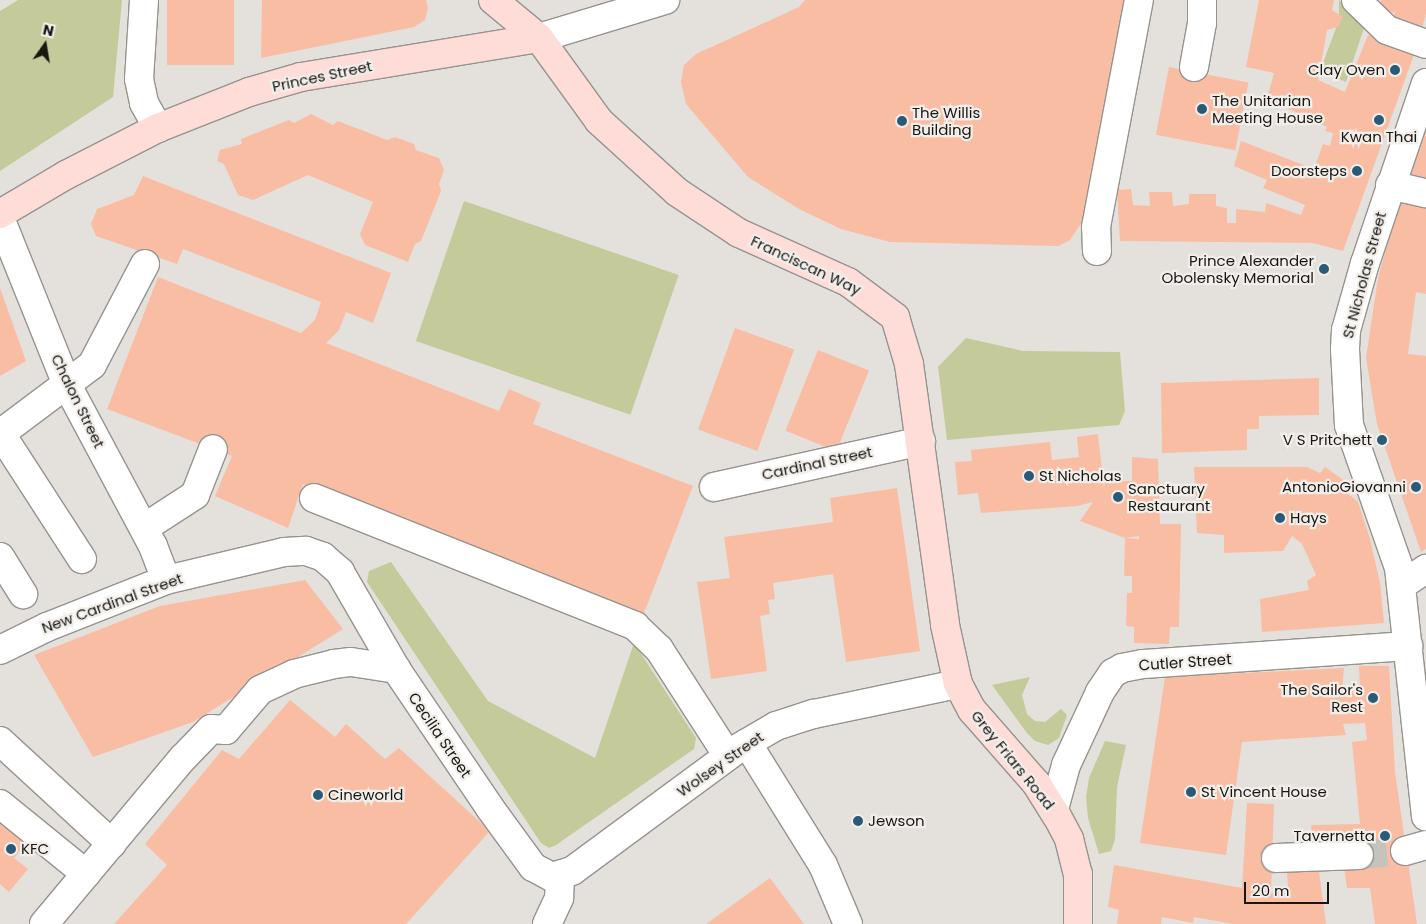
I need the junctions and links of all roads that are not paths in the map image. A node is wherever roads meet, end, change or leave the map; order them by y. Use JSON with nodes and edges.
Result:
{"nodes":[{"id":1,"x":144,"y":0,"type":"edge"},
{"id":2,"x":493,"y":0,"type":"edge"},
{"id":3,"x":527,"y":0,"type":"edge"},
{"id":4,"x":665,"y":0,"type":"edge"},
{"id":5,"x":1140,"y":0,"type":"edge"},
{"id":6,"x":1202,"y":0,"type":"edge"},
{"id":7,"x":1356,"y":0,"type":"edge"},
{"id":8,"x":539,"y":38,"type":"junction"},
{"id":9,"x":1426,"y":44,"type":"edge"},
{"id":10,"x":1194,"y":67,"type":"dead end"},
{"id":11,"x":1426,"y":83,"type":"edge"},
{"id":12,"x":158,"y":128,"type":"junction"},
{"id":13,"x":1390,"y":185,"type":"junction"},
{"id":14,"x":1426,"y":193,"type":"edge"},
{"id":15,"x":0,"y":216,"type":"edge"},
{"id":16,"x":1097,"y":251,"type":"dead end"},
{"id":17,"x":145,"y":264,"type":"dead end"},
{"id":18,"x":67,"y":385,"type":"junction"},
{"id":19,"x":1,"y":434,"type":"edge"},
{"id":20,"x":921,"y":441,"type":"junction"},
{"id":21,"x":213,"y":449,"type":"dead end"},
{"id":22,"x":714,"y":487,"type":"dead end"},
{"id":23,"x":314,"y":498,"type":"dead end"},
{"id":24,"x":144,"y":528,"type":"junction"},
{"id":25,"x":0,"y":557,"type":"edge"},
{"id":26,"x":82,"y":559,"type":"dead end"},
{"id":27,"x":1426,"y":569,"type":"edge"},
{"id":28,"x":340,"y":572,"type":"joint"},
{"id":29,"x":166,"y":580,"type":"junction"},
{"id":30,"x":1402,"y":585,"type":"junction"},
{"id":31,"x":23,"y":594,"type":"dead end"},
{"id":32,"x":1408,"y":646,"type":"junction"},
{"id":33,"x":0,"y":650,"type":"edge"},
{"id":34,"x":396,"y":669,"type":"junction"},
{"id":35,"x":958,"y":684,"type":"junction"},
{"id":36,"x":1419,"y":713,"type":"edge"},
{"id":37,"x":0,"y":742,"type":"edge"},
{"id":38,"x":737,"y":750,"type":"junction"},
{"id":39,"x":0,"y":804,"type":"edge"},
{"id":40,"x":1054,"y":809,"type":"junction"},
{"id":41,"x":1426,"y":817,"type":"edge"},
{"id":42,"x":112,"y":844,"type":"junction"},
{"id":43,"x":1359,"y":856,"type":"tunnel mouth"},
{"id":44,"x":1276,"y":858,"type":"dead end"},
{"id":45,"x":86,"y":874,"type":"junction"},
{"id":46,"x":560,"y":876,"type":"junction"},
{"id":47,"x":44,"y":924,"type":"edge"},
{"id":48,"x":546,"y":924,"type":"edge"},
{"id":49,"x":848,"y":924,"type":"edge"},
{"id":50,"x":1078,"y":924,"type":"edge"}],
"edges":[{"from":1,"to":12,"type":"street"},
{"from":2,"to":8,"type":"main road"},
{"from":3,"to":8,"type":"main road"},
{"from":4,"to":8,"type":"street","name":"Princes Street"},
{"from":5,"to":16,"type":"street"},
{"from":6,"to":10,"type":"street"},
{"from":7,"to":9,"type":"street"},
{"from":8,"to":12,"type":"main road","name":"Princes Street"},
{"from":8,"to":20,"type":"main road","name":"Franciscan Way"},
{"from":11,"to":13,"type":"street","name":"St Nicholas Street"},
{"from":12,"to":15,"type":"main road","name":"Princes Street"},
{"from":13,"to":14,"type":"street"},
{"from":13,"to":30,"type":"street","name":"St Nicholas Street"},
{"from":15,"to":18,"type":"street","name":"Chalon Street"},
{"from":17,"to":18,"type":"street"},
{"from":18,"to":19,"type":"street"},
{"from":18,"to":24,"type":"street","name":"Chalon Street"},
{"from":19,"to":26,"type":"street"},
{"from":20,"to":22,"type":"street","name":"Cardinal Street"},
{"from":20,"to":35,"type":"main road","name":"Franciscan Way"},
{"from":21,"to":24,"type":"street"},
{"from":23,"to":38,"type":"street"},
{"from":24,"to":29,"type":"street","name":"Chalon Street"},
{"from":25,"to":31,"type":"street"},
{"from":27,"to":30,"type":"street"},
{"from":28,"to":29,"type":"street","name":"New Cardinal Street"},
{"from":28,"to":34,"type":"street","name":"Cecilia Street"},
{"from":29,"to":33,"type":"street","name":"New Cardinal Street"},
{"from":30,"to":32,"type":"street","name":"St Nicholas Street"},
{"from":32,"to":36,"type":"street","name":"St Nicholas Street"},
{"from":32,"to":40,"type":"street","name":"Cutler Street"},
{"from":34,"to":42,"type":"street"},
{"from":34,"to":46,"type":"street","name":"Cecilia Street"},
{"from":35,"to":38,"type":"street","name":"Wolsey Street"},
{"from":35,"to":40,"type":"main road","name":"Grey Friars Road"},
{"from":36,"to":41,"type":"street","name":"St Nicholas Street"},
{"from":37,"to":42,"type":"street"},
{"from":38,"to":46,"type":"street","name":"Wolsey Street"},
{"from":38,"to":49,"type":"street"},
{"from":39,"to":45,"type":"street"},
{"from":40,"to":50,"type":"main road","name":"Grey Friars Road"},
{"from":42,"to":45,"type":"street"},
{"from":43,"to":44,"type":"street"},
{"from":45,"to":47,"type":"street"},
{"from":46,"to":48,"type":"street"}]}
